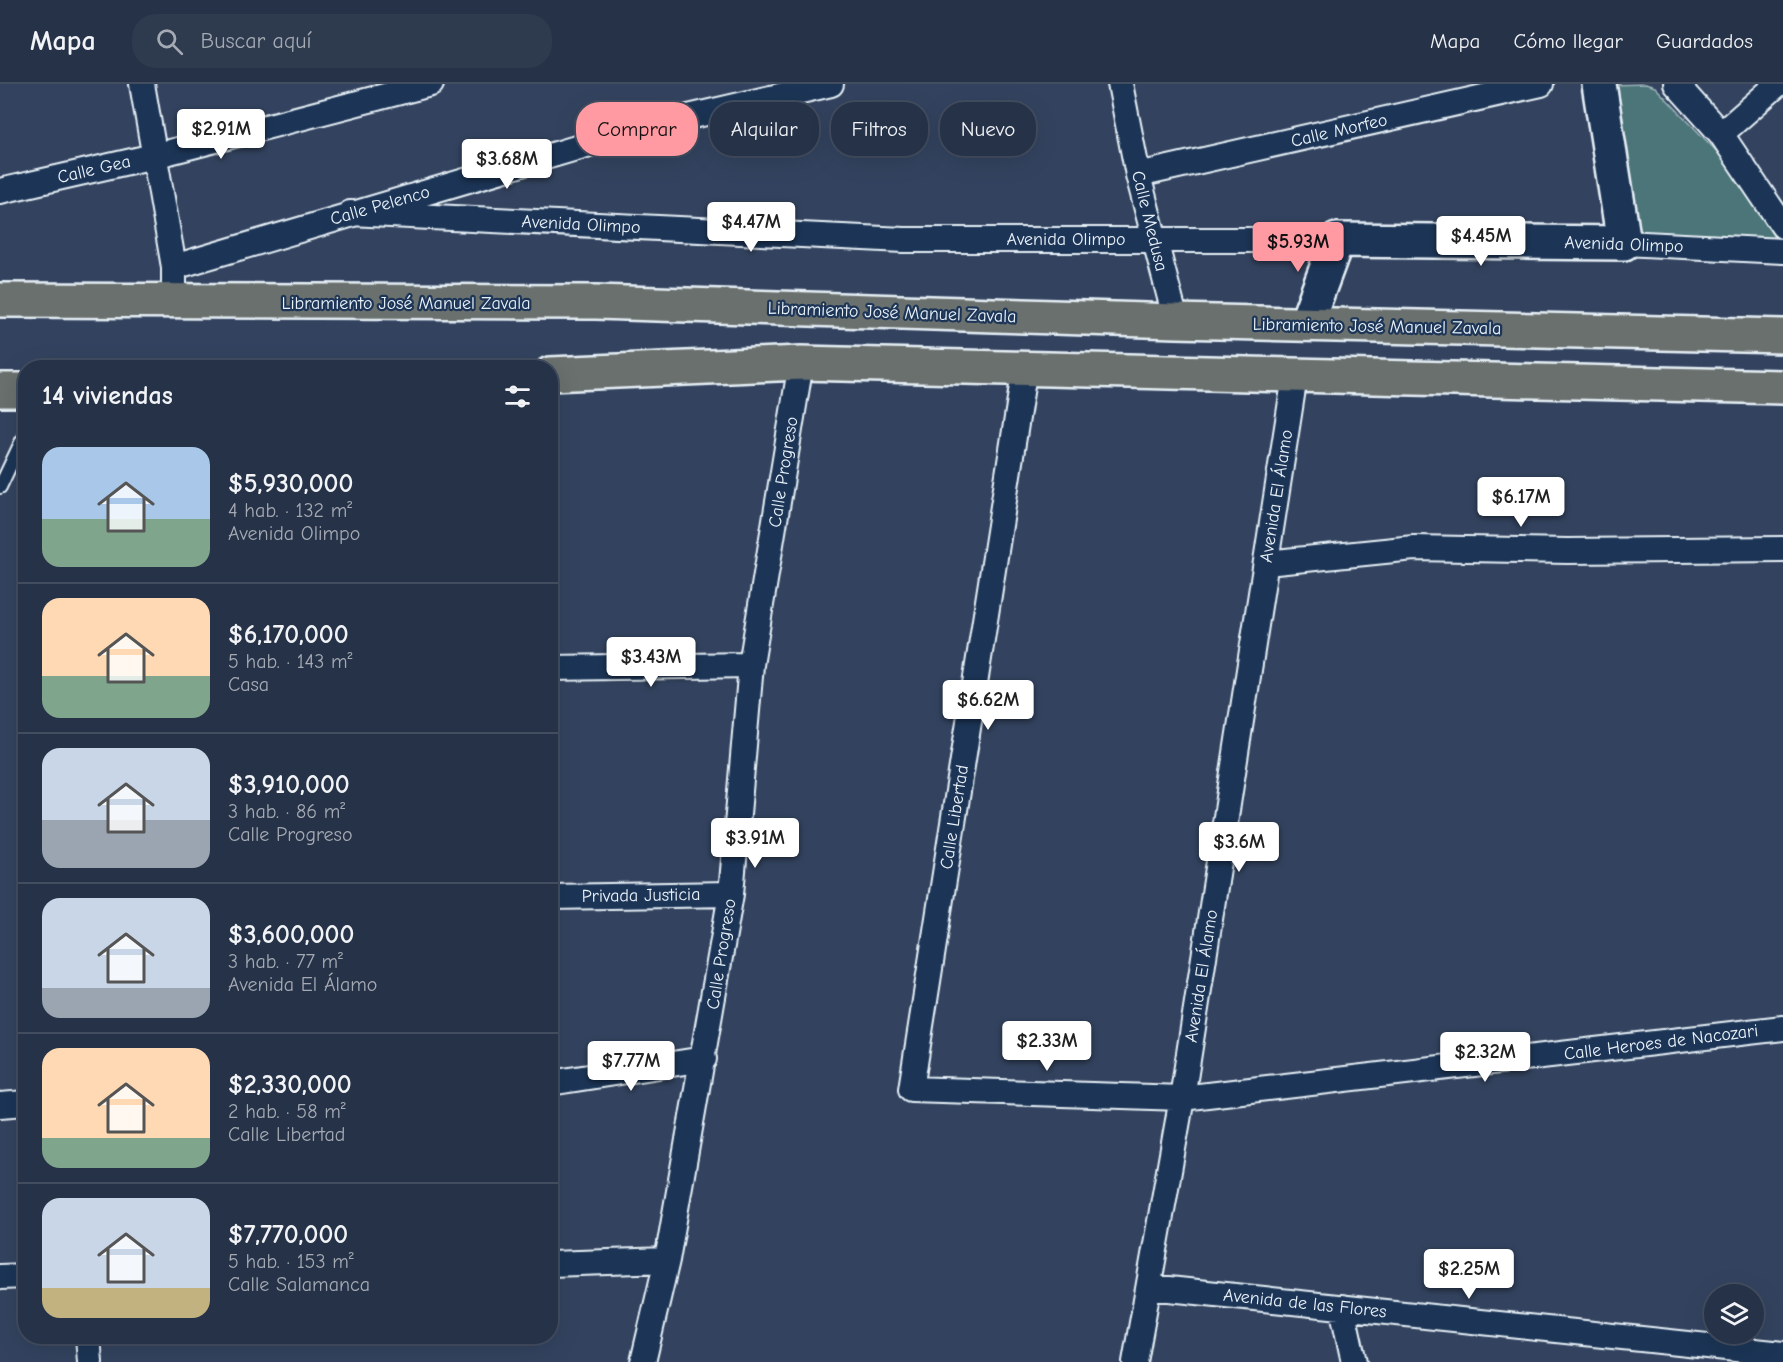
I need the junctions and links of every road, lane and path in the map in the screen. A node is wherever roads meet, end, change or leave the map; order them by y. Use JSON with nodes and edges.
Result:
{"nodes":[{"id":1,"x":142,"y":84,"type":"edge"},
{"id":2,"x":431,"y":84,"type":"edge"},
{"id":3,"x":831,"y":84,"type":"edge"},
{"id":4,"x":1120,"y":84,"type":"edge"},
{"id":5,"x":1541,"y":84,"type":"edge"},
{"id":6,"x":1599,"y":84,"type":"edge"},
{"id":7,"x":1676,"y":84,"type":"edge"},
{"id":8,"x":1778,"y":84,"type":"edge"},
{"id":9,"x":1721,"y":134,"type":"junction"},
{"id":10,"x":154,"y":156,"type":"junction"},
{"id":11,"x":1138,"y":175,"type":"junction"},
{"id":12,"x":0,"y":191,"type":"edge"},
{"id":13,"x":350,"y":213,"type":"junction"},
{"id":14,"x":1783,"y":226,"type":"edge"},
{"id":15,"x":1153,"y":238,"type":"junction"},
{"id":16,"x":1337,"y":240,"type":"junction"},
{"id":17,"x":1624,"y":243,"type":"junction"},
{"id":18,"x":1783,"y":251,"type":"edge"},
{"id":19,"x":174,"y":267,"type":"junction"},
{"id":20,"x":0,"y":300,"type":"edge"},
{"id":21,"x":175,"y":303,"type":"junction"},
{"id":22,"x":1176,"y":321,"type":"junction"},
{"id":23,"x":1306,"y":324,"type":"junction"},
{"id":24,"x":1783,"y":336,"type":"edge"},
{"id":25,"x":801,"y":363,"type":"junction"},
{"id":26,"x":1025,"y":367,"type":"junction"},
{"id":27,"x":558,"y":374,"type":"edge"},
{"id":28,"x":1295,"y":376,"type":"junction"},
{"id":29,"x":1783,"y":387,"type":"edge"},
{"id":30,"x":0,"y":390,"type":"edge"},
{"id":31,"x":18,"y":390,"type":"edge"},
{"id":32,"x":18,"y":449,"type":"edge"},
{"id":33,"x":0,"y":487,"type":"edge"},
{"id":34,"x":1781,"y":549,"type":"edge"},
{"id":35,"x":1266,"y":563,"type":"junction"},
{"id":36,"x":751,"y":665,"type":"junction"},
{"id":37,"x":558,"y":668,"type":"edge"},
{"id":38,"x":731,"y":894,"type":"junction"},
{"id":39,"x":558,"y":897,"type":"edge"},
{"id":40,"x":1783,"y":1028,"type":"edge"},
{"id":41,"x":704,"y":1059,"type":"junction"},
{"id":42,"x":558,"y":1082,"type":"edge"},
{"id":43,"x":910,"y":1089,"type":"joint"},
{"id":44,"x":1182,"y":1098,"type":"junction"},
{"id":45,"x":18,"y":1104,"type":"edge"},
{"id":46,"x":0,"y":1105,"type":"edge"},
{"id":47,"x":666,"y":1260,"type":"junction"},
{"id":48,"x":558,"y":1264,"type":"edge"},
{"id":49,"x":18,"y":1276,"type":"edge"},
{"id":50,"x":0,"y":1277,"type":"edge"},
{"id":51,"x":1150,"y":1287,"type":"junction"},
{"id":52,"x":1342,"y":1307,"type":"junction"},
{"id":53,"x":89,"y":1344,"type":"edge"},
{"id":54,"x":1783,"y":1354,"type":"edge"},
{"id":55,"x":90,"y":1362,"type":"edge"},
{"id":56,"x":643,"y":1362,"type":"edge"},
{"id":57,"x":1135,"y":1362,"type":"edge"},
{"id":58,"x":1354,"y":1362,"type":"edge"}],
"edges":[{"from":1,"to":10,"type":"street"},
{"from":2,"to":10,"type":"street","name":"Calle Gea"},
{"from":3,"to":13,"type":"street","name":"Calle Pelenco"},
{"from":4,"to":11,"type":"street","name":"Calle Medusa"},
{"from":5,"to":11,"type":"street","name":"Calle Morfeo"},
{"from":6,"to":17,"type":"street"},
{"from":7,"to":9,"type":"street"},
{"from":8,"to":9,"type":"street"},
{"from":9,"to":14,"type":"street"},
{"from":10,"to":12,"type":"street","name":"Calle Gea"},
{"from":10,"to":19,"type":"street"},
{"from":11,"to":15,"type":"street","name":"Calle Medusa"},
{"from":13,"to":15,"type":"street","name":"Avenida Olimpo"},
{"from":13,"to":19,"type":"street","name":"Calle Pelenco"},
{"from":15,"to":16,"type":"street","name":"Avenida Olimpo"},
{"from":15,"to":22,"type":"street","name":"Calle Medusa"},
{"from":16,"to":17,"type":"street","name":"Avenida Olimpo"},
{"from":16,"to":23,"type":"street"},
{"from":17,"to":18,"type":"street","name":"Avenida Olimpo"},
{"from":19,"to":21,"type":"street"},
{"from":20,"to":21,"type":"main road","name":"Libramiento José Manuel Zavala"},
{"from":21,"to":22,"type":"main road","name":"Libramiento José Manuel Zavala"},
{"from":22,"to":23,"type":"main road","name":"Libramiento José Manuel Zavala"},
{"from":23,"to":24,"type":"main road","name":"Libramiento José Manuel Zavala"},
{"from":25,"to":26,"type":"main road"},
{"from":25,"to":27,"type":"main road"},
{"from":25,"to":36,"type":"street","name":"Calle Progreso"},
{"from":26,"to":28,"type":"main road"},
{"from":26,"to":43,"type":"street","name":"Calle Libertad"},
{"from":28,"to":29,"type":"main road"},
{"from":28,"to":35,"type":"street","name":"Avenida El Álamo"},
{"from":30,"to":31,"type":"main road"},
{"from":32,"to":33,"type":"lane"},
{"from":34,"to":35,"type":"street"},
{"from":35,"to":44,"type":"street","name":"Avenida El Álamo"},
{"from":36,"to":37,"type":"street"},
{"from":36,"to":38,"type":"street","name":"Calle Progreso"},
{"from":38,"to":39,"type":"street","name":"Privada Justicia"},
{"from":38,"to":41,"type":"street","name":"Calle Progreso"},
{"from":40,"to":44,"type":"street","name":"Calle Heroes de Nacozari"},
{"from":41,"to":42,"type":"street"},
{"from":41,"to":47,"type":"street","name":"Calle Progreso"},
{"from":43,"to":44,"type":"street","name":"Calle Heroes de Nacozari"},
{"from":44,"to":51,"type":"street","name":"Avenida El Álamo"},
{"from":45,"to":46,"type":"street"},
{"from":47,"to":48,"type":"street"},
{"from":47,"to":56,"type":"street","name":"Calle Progreso"},
{"from":49,"to":50,"type":"street"},
{"from":51,"to":52,"type":"street","name":"Avenida de las Flores"},
{"from":51,"to":57,"type":"street","name":"Avenida El Álamo"},
{"from":52,"to":54,"type":"street","name":"Avenida de las Flores"},
{"from":52,"to":58,"type":"street"},
{"from":53,"to":55,"type":"street"}]}
